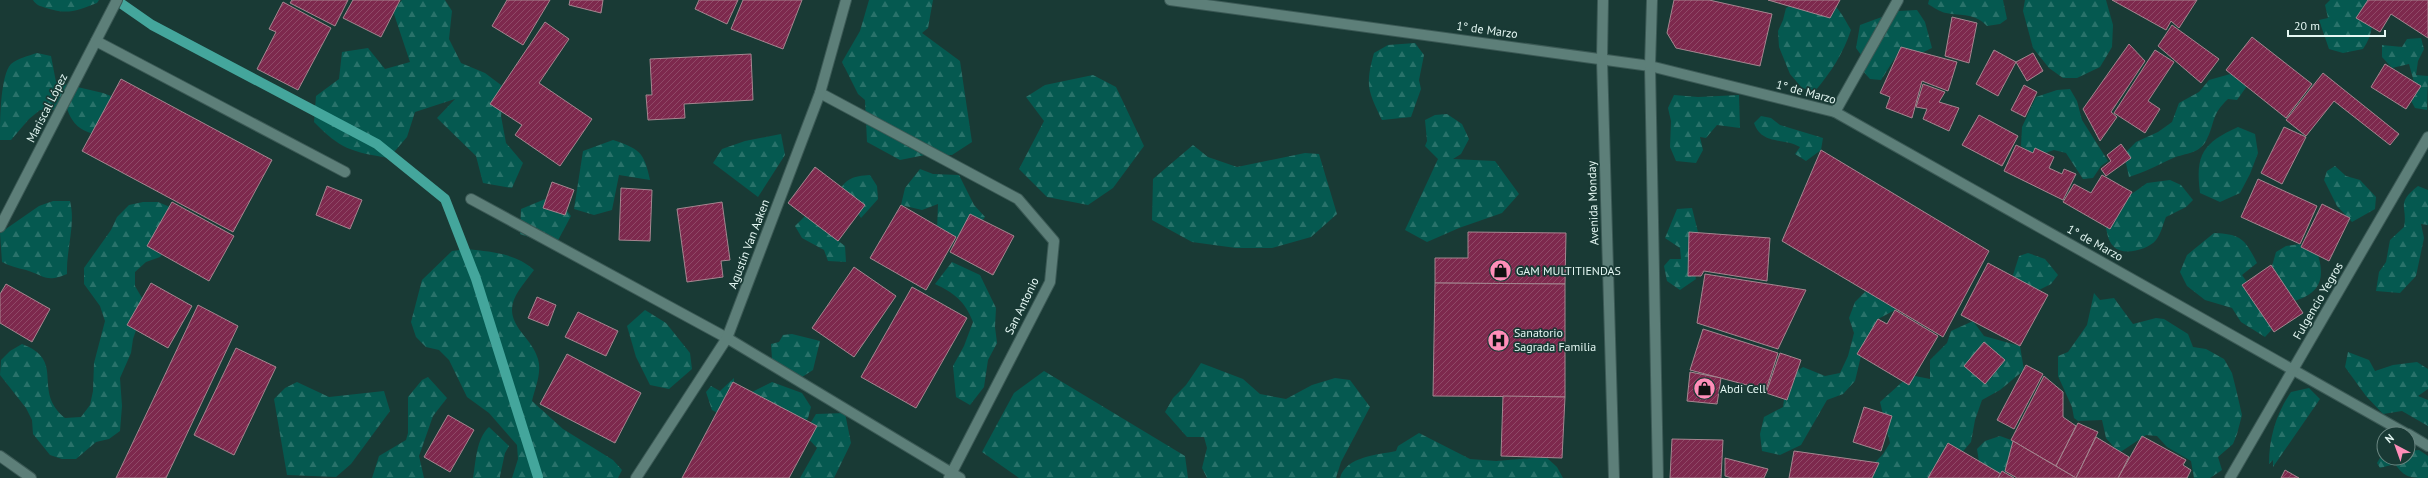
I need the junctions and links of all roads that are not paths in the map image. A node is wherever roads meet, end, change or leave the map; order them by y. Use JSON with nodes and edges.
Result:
{"nodes":[{"id":1,"x":117,"y":0,"type":"edge"},
{"id":2,"x":846,"y":0,"type":"edge"},
{"id":3,"x":1170,"y":0,"type":"edge"},
{"id":4,"x":1603,"y":0,"type":"edge"},
{"id":5,"x":1652,"y":0,"type":"edge"},
{"id":6,"x":1898,"y":0,"type":"edge"},
{"id":7,"x":96,"y":41,"type":"junction"},
{"id":8,"x":1602,"y":60,"type":"junction"},
{"id":9,"x":1650,"y":66,"type":"junction"},
{"id":10,"x":820,"y":93,"type":"junction"},
{"id":11,"x":1835,"y":112,"type":"junction"},
{"id":12,"x":2428,"y":137,"type":"edge"},
{"id":13,"x":345,"y":172,"type":"dead end"},
{"id":14,"x":471,"y":199,"type":"dead end"},
{"id":15,"x":0,"y":227,"type":"edge"},
{"id":16,"x":727,"y":338,"type":"junction"},
{"id":17,"x":2293,"y":370,"type":"junction"},
{"id":18,"x":2394,"y":426,"type":"edge"},
{"id":19,"x":2416,"y":439,"type":"edge"},
{"id":20,"x":2428,"y":446,"type":"edge"},
{"id":21,"x":0,"y":456,"type":"edge"},
{"id":22,"x":953,"y":477,"type":"edge"},
{"id":23,"x":31,"y":478,"type":"edge"},
{"id":24,"x":636,"y":478,"type":"edge"},
{"id":25,"x":1614,"y":478,"type":"edge"},
{"id":26,"x":1658,"y":478,"type":"edge"},
{"id":27,"x":2230,"y":478,"type":"edge"}],
"edges":[{"from":1,"to":7,"type":"street","name":"Mariscal López"},
{"from":2,"to":10,"type":"street","name":"Agustín Van Aaken"},
{"from":3,"to":8,"type":"street","name":"1° de Marzo"},
{"from":4,"to":8,"type":"street","name":"Avenida Monday"},
{"from":5,"to":9,"type":"street"},
{"from":6,"to":11,"type":"street"},
{"from":7,"to":13,"type":"street"},
{"from":7,"to":15,"type":"street","name":"Mariscal López"},
{"from":8,"to":9,"type":"street","name":"1° de Marzo"},
{"from":8,"to":25,"type":"street","name":"Avenida Monday"},
{"from":9,"to":11,"type":"street","name":"1° de Marzo"},
{"from":9,"to":26,"type":"street"},
{"from":10,"to":16,"type":"street","name":"Agustín Van Aaken"},
{"from":10,"to":22,"type":"street","name":"San Antonio"},
{"from":11,"to":17,"type":"street","name":"1° de Marzo"},
{"from":12,"to":17,"type":"street","name":"Fulgencio Yegros"},
{"from":14,"to":16,"type":"street"},
{"from":16,"to":22,"type":"street"},
{"from":16,"to":24,"type":"street","name":"Agustín Van Aaken"},
{"from":17,"to":18,"type":"street","name":"1° de Marzo"},
{"from":17,"to":27,"type":"street","name":"Fulgencio Yegros"},
{"from":19,"to":20,"type":"street","name":"1° de Marzo"},
{"from":21,"to":23,"type":"street"}]}
